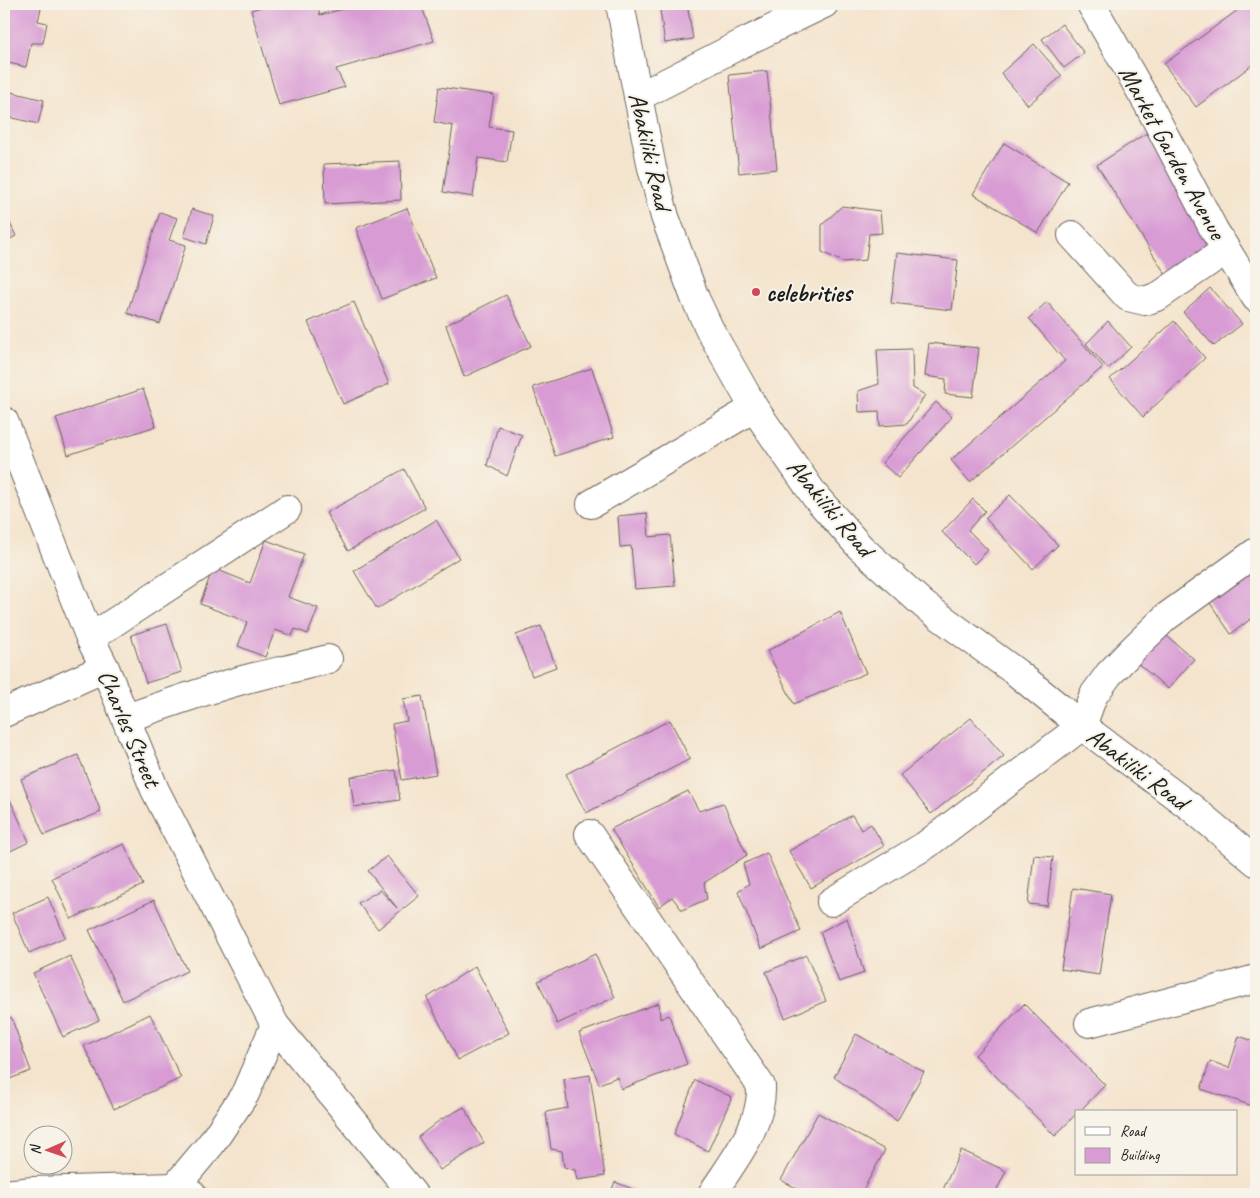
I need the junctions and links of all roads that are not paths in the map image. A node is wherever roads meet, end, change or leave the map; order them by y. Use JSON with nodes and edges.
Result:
{"nodes":[{"id":1,"x":620,"y":4,"type":"edge"},
{"id":2,"x":824,"y":4,"type":"edge"},
{"id":3,"x":1091,"y":4,"type":"edge"},
{"id":4,"x":638,"y":97,"type":"junction"},
{"id":5,"x":1072,"y":235,"type":"dead end"},
{"id":6,"x":1241,"y":261,"type":"edge"},
{"id":7,"x":1256,"y":298,"type":"edge"},
{"id":8,"x":754,"y":408,"type":"junction"},
{"id":9,"x":4,"y":421,"type":"edge"},
{"id":10,"x":591,"y":504,"type":"dead end"},
{"id":11,"x":287,"y":509,"type":"dead end"},
{"id":12,"x":1256,"y":552,"type":"edge"},
{"id":13,"x":90,"y":638,"type":"junction"},
{"id":14,"x":328,"y":658,"type":"dead end"},
{"id":15,"x":105,"y":668,"type":"junction"},
{"id":16,"x":4,"y":713,"type":"edge"},
{"id":17,"x":127,"y":718,"type":"junction"},
{"id":18,"x":1082,"y":726,"type":"junction"},
{"id":19,"x":589,"y":834,"type":"dead end"},
{"id":20,"x":1256,"y":862,"type":"edge"},
{"id":21,"x":831,"y":902,"type":"dead end"},
{"id":22,"x":1256,"y":979,"type":"edge"},
{"id":23,"x":1088,"y":1023,"type":"dead end"},
{"id":24,"x":275,"y":1026,"type":"junction"},
{"id":25,"x":184,"y":1191,"type":"edge"},
{"id":26,"x":4,"y":1194,"type":"edge"},
{"id":27,"x":414,"y":1194,"type":"edge"},
{"id":28,"x":712,"y":1194,"type":"edge"}],
"edges":[{"from":1,"to":4,"type":"street","name":"Abakiliki Road"},
{"from":2,"to":4,"type":"street"},
{"from":3,"to":6,"type":"street","name":"Market Garden Avenue"},
{"from":4,"to":8,"type":"street","name":"Abakiliki Road"},
{"from":5,"to":6,"type":"street"},
{"from":6,"to":7,"type":"street","name":"Market Garden Avenue"},
{"from":8,"to":10,"type":"street"},
{"from":8,"to":18,"type":"street","name":"Abakiliki Road"},
{"from":9,"to":13,"type":"street","name":"Charles Street"},
{"from":11,"to":13,"type":"street"},
{"from":12,"to":18,"type":"street"},
{"from":13,"to":15,"type":"street","name":"Charles Street"},
{"from":14,"to":17,"type":"street"},
{"from":15,"to":16,"type":"street"},
{"from":15,"to":17,"type":"street","name":"Charles Street"},
{"from":17,"to":24,"type":"street","name":"Charles Street"},
{"from":18,"to":20,"type":"street","name":"Abakiliki Road"},
{"from":18,"to":21,"type":"street"},
{"from":19,"to":28,"type":"street"},
{"from":22,"to":23,"type":"street"},
{"from":24,"to":25,"type":"street"},
{"from":24,"to":27,"type":"street","name":"Charles Street"},
{"from":25,"to":26,"type":"street"}]}
